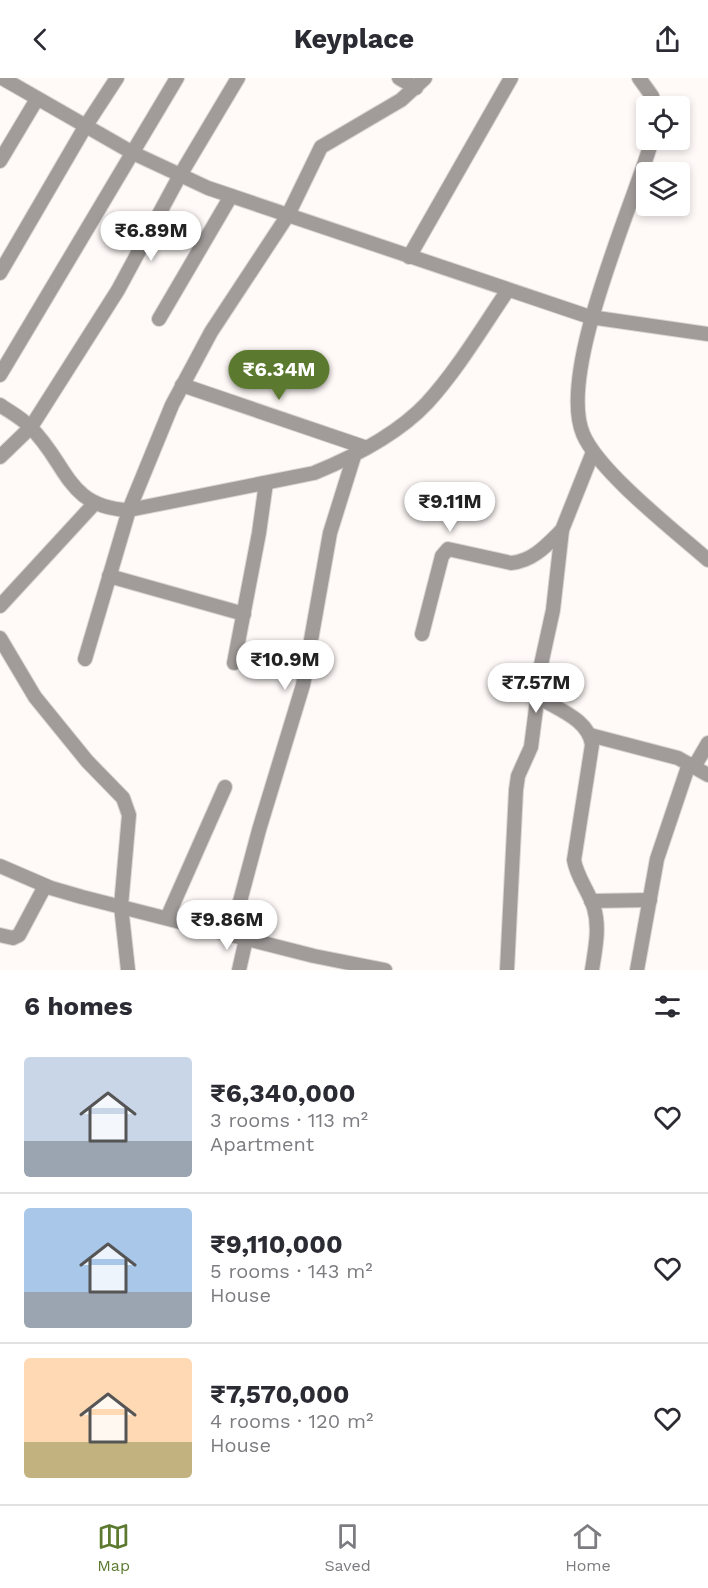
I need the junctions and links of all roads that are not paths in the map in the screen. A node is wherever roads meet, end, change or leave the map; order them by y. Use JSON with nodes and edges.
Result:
{"nodes":[{"id":1,"x":2,"y":78,"type":"edge"},
{"id":2,"x":117,"y":78,"type":"edge"},
{"id":3,"x":177,"y":78,"type":"edge"},
{"id":4,"x":238,"y":78,"type":"edge"},
{"id":5,"x":399,"y":78,"type":"edge"},
{"id":6,"x":510,"y":78,"type":"edge"},
{"id":7,"x":639,"y":78,"type":"edge"},
{"id":8,"x":421,"y":83,"type":"edge"},
{"id":9,"x":652,"y":96,"type":"edge"},
{"id":10,"x":37,"y":99,"type":"junction"},
{"id":11,"x":85,"y":127,"type":"junction"},
{"id":12,"x":649,"y":150,"type":"edge"},
{"id":13,"x":133,"y":153,"type":"junction"},
{"id":14,"x":0,"y":160,"type":"edge"},
{"id":15,"x":179,"y":177,"type":"junction"},
{"id":16,"x":231,"y":196,"type":"junction"},
{"id":17,"x":288,"y":215,"type":"junction"},
{"id":18,"x":409,"y":257,"type":"junction"},
{"id":19,"x":0,"y":273,"type":"edge"},
{"id":20,"x":508,"y":290,"type":"junction"},
{"id":21,"x":590,"y":317,"type":"junction"},
{"id":22,"x":159,"y":319,"type":"dead end"},
{"id":23,"x":708,"y":334,"type":"edge"},
{"id":24,"x":0,"y":375,"type":"edge"},
{"id":25,"x":182,"y":385,"type":"junction"},
{"id":26,"x":0,"y":405,"type":"edge"},
{"id":27,"x":31,"y":427,"type":"junction"},
{"id":28,"x":360,"y":450,"type":"junction"},
{"id":29,"x":593,"y":452,"type":"junction"},
{"id":30,"x":0,"y":457,"type":"edge"},
{"id":31,"x":266,"y":483,"type":"junction"},
{"id":32,"x":94,"y":504,"type":"junction"},
{"id":33,"x":129,"y":510,"type":"junction"},
{"id":34,"x":562,"y":530,"type":"junction"},
{"id":35,"x":708,"y":560,"type":"edge"},
{"id":36,"x":109,"y":576,"type":"junction"},
{"id":37,"x":0,"y":606,"type":"edge"},
{"id":38,"x":244,"y":614,"type":"junction"},
{"id":39,"x":422,"y":634,"type":"dead end"},
{"id":40,"x":0,"y":638,"type":"edge"},
{"id":41,"x":85,"y":658,"type":"dead end"},
{"id":42,"x":234,"y":663,"type":"dead end"},
{"id":43,"x":538,"y":693,"type":"junction"},
{"id":44,"x":590,"y":735,"type":"junction"},
{"id":45,"x":708,"y":743,"type":"edge"},
{"id":46,"x":691,"y":765,"type":"junction"},
{"id":47,"x":708,"y":774,"type":"edge"},
{"id":48,"x":225,"y":787,"type":"dead end"},
{"id":49,"x":0,"y":866,"type":"edge"},
{"id":50,"x":45,"y":886,"type":"junction"},
{"id":51,"x":650,"y":900,"type":"junction"},
{"id":52,"x":591,"y":901,"type":"junction"},
{"id":53,"x":121,"y":906,"type":"junction"},
{"id":54,"x":167,"y":918,"type":"junction"},
{"id":55,"x":0,"y":935,"type":"edge"},
{"id":56,"x":231,"y":935,"type":"junction"},
{"id":57,"x":246,"y":939,"type":"junction"},
{"id":58,"x":323,"y":964,"type":"edge"},
{"id":59,"x":128,"y":970,"type":"edge"},
{"id":60,"x":239,"y":970,"type":"edge"},
{"id":61,"x":385,"y":970,"type":"edge"},
{"id":62,"x":507,"y":970,"type":"edge"},
{"id":63,"x":592,"y":970,"type":"edge"},
{"id":64,"x":637,"y":970,"type":"edge"}],
"edges":[{"from":1,"to":10,"type":"street"},
{"from":2,"to":11,"type":"street"},
{"from":3,"to":13,"type":"street"},
{"from":4,"to":15,"type":"street"},
{"from":5,"to":8,"type":"street"},
{"from":6,"to":18,"type":"street"},
{"from":7,"to":9,"type":"street"},
{"from":8,"to":17,"type":"street"},
{"from":10,"to":11,"type":"street"},
{"from":10,"to":14,"type":"street"},
{"from":11,"to":13,"type":"street"},
{"from":11,"to":19,"type":"street"},
{"from":12,"to":21,"type":"street"},
{"from":13,"to":15,"type":"street"},
{"from":13,"to":24,"type":"street"},
{"from":15,"to":16,"type":"street"},
{"from":15,"to":27,"type":"street"},
{"from":16,"to":17,"type":"street"},
{"from":16,"to":22,"type":"street"},
{"from":17,"to":18,"type":"street"},
{"from":17,"to":25,"type":"street"},
{"from":18,"to":20,"type":"street"},
{"from":20,"to":21,"type":"street"},
{"from":20,"to":28,"type":"street"},
{"from":21,"to":23,"type":"street"},
{"from":21,"to":29,"type":"street"},
{"from":25,"to":28,"type":"street"},
{"from":25,"to":33,"type":"street"},
{"from":26,"to":27,"type":"street"},
{"from":27,"to":30,"type":"street"},
{"from":27,"to":32,"type":"street"},
{"from":28,"to":31,"type":"street"},
{"from":28,"to":56,"type":"street"},
{"from":29,"to":34,"type":"street"},
{"from":29,"to":35,"type":"street"},
{"from":31,"to":33,"type":"street"},
{"from":31,"to":38,"type":"street"},
{"from":32,"to":33,"type":"street"},
{"from":32,"to":37,"type":"street"},
{"from":33,"to":36,"type":"street"},
{"from":34,"to":39,"type":"street"},
{"from":34,"to":43,"type":"street"},
{"from":36,"to":38,"type":"street"},
{"from":36,"to":41,"type":"street"},
{"from":38,"to":42,"type":"street"},
{"from":40,"to":53,"type":"street"},
{"from":43,"to":44,"type":"street"},
{"from":43,"to":62,"type":"street"},
{"from":44,"to":46,"type":"street"},
{"from":44,"to":52,"type":"street"},
{"from":45,"to":46,"type":"street"},
{"from":46,"to":47,"type":"street"},
{"from":46,"to":51,"type":"street"},
{"from":48,"to":54,"type":"street"},
{"from":49,"to":50,"type":"street"},
{"from":50,"to":53,"type":"street"},
{"from":50,"to":55,"type":"street"},
{"from":51,"to":52,"type":"street"},
{"from":51,"to":64,"type":"street"},
{"from":52,"to":63,"type":"street"},
{"from":53,"to":54,"type":"street"},
{"from":53,"to":59,"type":"street"},
{"from":54,"to":56,"type":"street"},
{"from":56,"to":57,"type":"street"},
{"from":57,"to":58,"type":"street"},
{"from":57,"to":60,"type":"street"},
{"from":58,"to":61,"type":"street"}]}
